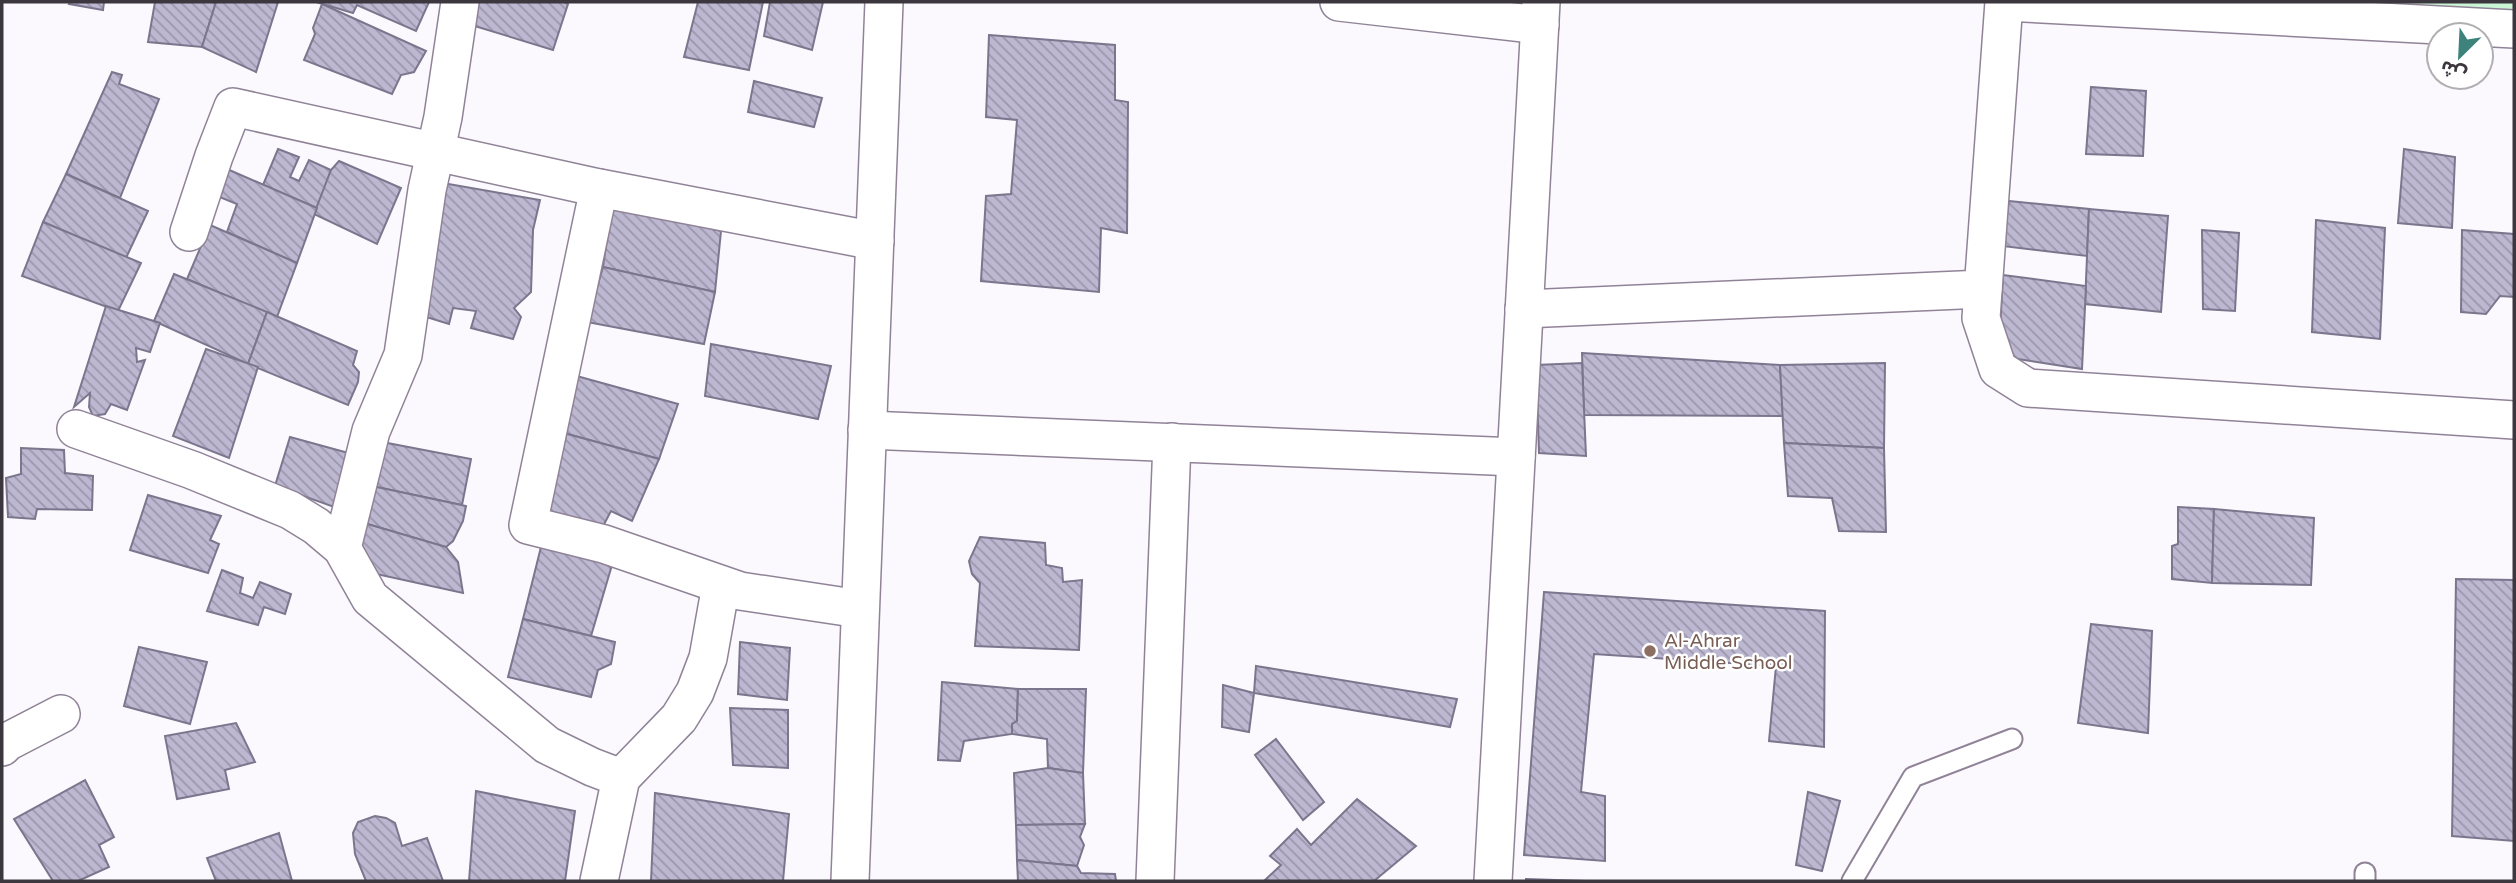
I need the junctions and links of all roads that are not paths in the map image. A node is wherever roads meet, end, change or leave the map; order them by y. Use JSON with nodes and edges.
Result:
{"nodes":[{"id":1,"x":460,"y":2,"type":"edge"},
{"id":2,"x":884,"y":2,"type":"edge"},
{"id":3,"x":1339,"y":2,"type":"edge"},
{"id":4,"x":2004,"y":2,"type":"edge"},
{"id":5,"x":1541,"y":13,"type":"edge"},
{"id":6,"x":2514,"y":29,"type":"edge"},
{"id":7,"x":435,"y":152,"type":"junction"},
{"id":8,"x":599,"y":188,"type":"junction"},
{"id":9,"x":189,"y":232,"type":"dead end"},
{"id":10,"x":875,"y":241,"type":"junction"},
{"id":11,"x":1983,"y":289,"type":"junction"},
{"id":12,"x":1524,"y":309,"type":"junction"},
{"id":13,"x":2514,"y":420,"type":"edge"},
{"id":14,"x":76,"y":429,"type":"dead end"},
{"id":15,"x":867,"y":429,"type":"junction"},
{"id":16,"x":1172,"y":442,"type":"junction"},
{"id":17,"x":1516,"y":457,"type":"junction"},
{"id":18,"x":342,"y":548,"type":"junction"},
{"id":19,"x":722,"y":585,"type":"junction"},
{"id":20,"x":860,"y":609,"type":"junction"},
{"id":21,"x":61,"y":715,"type":"dead end"},
{"id":22,"x":2012,"y":739,"type":"dead end"},
{"id":23,"x":2,"y":747,"type":"edge"},
{"id":24,"x":621,"y":778,"type":"junction"},
{"id":25,"x":599,"y":881,"type":"edge"},
{"id":26,"x":850,"y":881,"type":"edge"},
{"id":27,"x":1155,"y":881,"type":"edge"},
{"id":28,"x":1493,"y":881,"type":"edge"},
{"id":29,"x":1852,"y":881,"type":"edge"}],
"edges":[{"from":1,"to":7,"type":"street"},
{"from":2,"to":10,"type":"street"},
{"from":3,"to":5,"type":"street"},
{"from":4,"to":6,"type":"street"},
{"from":4,"to":11,"type":"street"},
{"from":5,"to":12,"type":"street"},
{"from":7,"to":8,"type":"street"},
{"from":7,"to":9,"type":"street"},
{"from":7,"to":18,"type":"street"},
{"from":8,"to":10,"type":"street"},
{"from":8,"to":19,"type":"street"},
{"from":10,"to":15,"type":"street"},
{"from":11,"to":12,"type":"street"},
{"from":11,"to":13,"type":"street"},
{"from":12,"to":17,"type":"street"},
{"from":14,"to":18,"type":"street"},
{"from":15,"to":16,"type":"street"},
{"from":15,"to":20,"type":"street"},
{"from":16,"to":17,"type":"street"},
{"from":16,"to":27,"type":"street"},
{"from":17,"to":28,"type":"street"},
{"from":18,"to":24,"type":"street"},
{"from":19,"to":20,"type":"street"},
{"from":19,"to":24,"type":"street"},
{"from":20,"to":26,"type":"street"},
{"from":21,"to":23,"type":"street"},
{"from":22,"to":29,"type":"lane"},
{"from":24,"to":25,"type":"street"}]}
